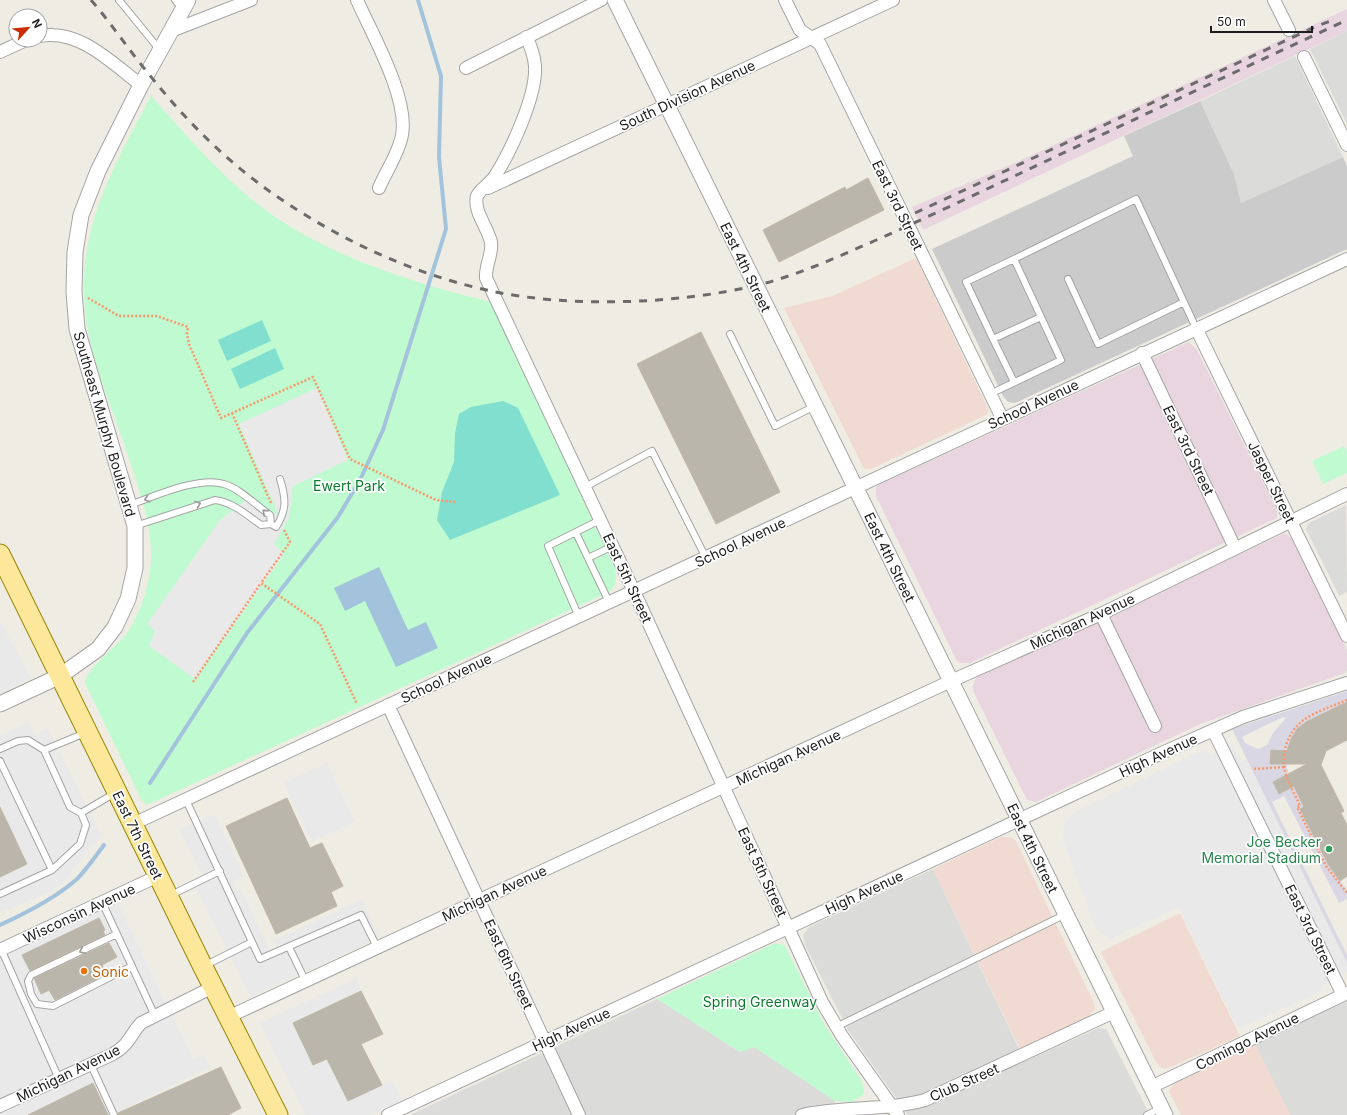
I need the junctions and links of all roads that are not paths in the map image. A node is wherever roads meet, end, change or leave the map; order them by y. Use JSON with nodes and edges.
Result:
{"nodes":[{"id":1,"x":119,"y":0,"type":"edge"},
{"id":2,"x":251,"y":0,"type":"edge"},
{"id":3,"x":357,"y":0,"type":"edge"},
{"id":4,"x":601,"y":0,"type":"edge"},
{"id":5,"x":614,"y":0,"type":"edge"},
{"id":6,"x":785,"y":0,"type":"edge"},
{"id":7,"x":893,"y":0,"type":"edge"},
{"id":8,"x":1274,"y":0,"type":"edge"},
{"id":9,"x":182,"y":3,"type":"edge"},
{"id":10,"x":1289,"y":30,"type":"dead end"},
{"id":11,"x":171,"y":31,"type":"junction"},
{"id":12,"x":48,"y":36,"type":"edge"},
{"id":13,"x":526,"y":37,"type":"junction"},
{"id":14,"x":812,"y":38,"type":"junction"},
{"id":15,"x":160,"y":50,"type":"junction"},
{"id":16,"x":1304,"y":57,"type":"dead end"},
{"id":17,"x":466,"y":68,"type":"dead end"},
{"id":18,"x":141,"y":85,"type":"junction"},
{"id":19,"x":667,"y":105,"type":"junction"},
{"id":20,"x":1347,"y":144,"type":"edge"},
{"id":21,"x":379,"y":188,"type":"dead end"},
{"id":22,"x":482,"y":191,"type":"junction"},
{"id":23,"x":1014,"y":259,"type":"junction"},
{"id":24,"x":1347,"y":259,"type":"edge"},
{"id":25,"x":1068,"y":279,"type":"dead end"},
{"id":26,"x":1184,"y":302,"type":"junction"},
{"id":27,"x":1041,"y":318,"type":"junction"},
{"id":28,"x":1196,"y":328,"type":"junction"},
{"id":29,"x":730,"y":334,"type":"dead end"},
{"id":30,"x":993,"y":339,"type":"junction"},
{"id":31,"x":1142,"y":353,"type":"junction"},
{"id":32,"x":1014,"y":382,"type":"junction"},
{"id":33,"x":990,"y":394,"type":"junction"},
{"id":34,"x":815,"y":406,"type":"junction"},
{"id":35,"x":1002,"y":418,"type":"junction"},
{"id":36,"x":280,"y":480,"type":"dead end"},
{"id":37,"x":585,"y":487,"type":"junction"},
{"id":38,"x":856,"y":488,"type":"junction"},
{"id":39,"x":1347,"y":494,"type":"edge"},
{"id":40,"x":246,"y":498,"type":"junction"},
{"id":41,"x":130,"y":504,"type":"junction"},
{"id":42,"x":238,"y":509,"type":"junction"},
{"id":43,"x":600,"y":520,"type":"junction"},
{"id":44,"x":1291,"y":520,"type":"junction"},
{"id":45,"x":271,"y":524,"type":"junction"},
{"id":46,"x":135,"y":526,"type":"junction"},
{"id":47,"x":576,"y":533,"type":"junction"},
{"id":48,"x":613,"y":546,"type":"junction"},
{"id":49,"x":1235,"y":548,"type":"junction"},
{"id":50,"x":0,"y":554,"type":"edge"},
{"id":51,"x":588,"y":558,"type":"junction"},
{"id":52,"x":706,"y":558,"type":"junction"},
{"id":53,"x":634,"y":591,"type":"junction"},
{"id":54,"x":610,"y":602,"type":"junction"},
{"id":55,"x":1100,"y":614,"type":"junction"},
{"id":56,"x":579,"y":618,"type":"junction"},
{"id":57,"x":1347,"y":636,"type":"edge"},
{"id":58,"x":60,"y":676,"type":"junction"},
{"id":59,"x":951,"y":681,"type":"junction"},
{"id":60,"x":1347,"y":683,"type":"edge"},
{"id":61,"x":0,"y":704,"type":"edge"},
{"id":62,"x":388,"y":705,"type":"junction"},
{"id":63,"x":1155,"y":726,"type":"dead end"},
{"id":64,"x":1213,"y":730,"type":"junction"},
{"id":65,"x":88,"y":732,"type":"junction"},
{"id":66,"x":0,"y":749,"type":"edge"},
{"id":67,"x":44,"y":750,"type":"junction"},
{"id":68,"x":0,"y":760,"type":"edge"},
{"id":69,"x":724,"y":786,"type":"junction"},
{"id":70,"x":117,"y":792,"type":"junction"},
{"id":71,"x":186,"y":800,"type":"junction"},
{"id":72,"x":81,"y":813,"type":"junction"},
{"id":73,"x":1020,"y":820,"type":"junction"},
{"id":74,"x":133,"y":824,"type":"junction"},
{"id":75,"x":52,"y":870,"type":"junction"},
{"id":76,"x":220,"y":871,"type":"junction"},
{"id":77,"x":158,"y":876,"type":"junction"},
{"id":78,"x":0,"y":894,"type":"edge"},
{"id":79,"x":168,"y":896,"type":"junction"},
{"id":80,"x":480,"y":900,"type":"junction"},
{"id":81,"x":102,"y":902,"type":"junction"},
{"id":82,"x":1066,"y":914,"type":"junction"},
{"id":83,"x":788,"y":927,"type":"junction"},
{"id":84,"x":117,"y":934,"type":"junction"},
{"id":85,"x":252,"y":942,"type":"junction"},
{"id":86,"x":289,"y":947,"type":"junction"},
{"id":87,"x":377,"y":947,"type":"junction"},
{"id":88,"x":0,"y":950,"type":"edge"},
{"id":89,"x":132,"y":966,"type":"junction"},
{"id":90,"x":203,"y":967,"type":"junction"},
{"id":91,"x":305,"y":980,"type":"junction"},
{"id":92,"x":213,"y":987,"type":"junction"},
{"id":93,"x":1345,"y":994,"type":"edge"},
{"id":94,"x":1114,"y":1012,"type":"junction"},
{"id":95,"x":156,"y":1016,"type":"junction"},
{"id":96,"x":228,"y":1017,"type":"junction"},
{"id":97,"x":836,"y":1027,"type":"junction"},
{"id":98,"x":545,"y":1041,"type":"junction"},
{"id":99,"x":91,"y":1065,"type":"junction"},
{"id":100,"x":60,"y":1079,"type":"junction"},
{"id":101,"x":1151,"y":1087,"type":"junction"},
{"id":102,"x":0,"y":1106,"type":"edge"},
{"id":103,"x":895,"y":1111,"type":"edge"},
{"id":104,"x":1163,"y":1112,"type":"edge"},
{"id":105,"x":114,"y":1115,"type":"edge"},
{"id":106,"x":278,"y":1115,"type":"edge"},
{"id":107,"x":388,"y":1115,"type":"edge"},
{"id":108,"x":579,"y":1115,"type":"edge"},
{"id":109,"x":802,"y":1115,"type":"edge"},
{"id":110,"x":1147,"y":1115,"type":"edge"}],
"edges":[{"from":1,"to":15,"type":"lane"},
{"from":2,"to":11,"type":"street"},
{"from":3,"to":21,"type":"street"},
{"from":4,"to":13,"type":"street"},
{"from":5,"to":19,"type":"street","name":"East 4th Street"},
{"from":6,"to":14,"type":"street","name":"East 3rd Street"},
{"from":7,"to":14,"type":"street","name":"South Division Avenue"},
{"from":8,"to":10,"type":"street"},
{"from":9,"to":11,"type":"street","name":"Southeast Murphy Boulevard"},
{"from":11,"to":15,"type":"street","name":"Southeast Murphy Boulevard"},
{"from":12,"to":18,"type":"street"},
{"from":13,"to":17,"type":"street"},
{"from":13,"to":22,"type":"street","name":"East 5th Street"},
{"from":14,"to":19,"type":"street","name":"South Division Avenue"},
{"from":14,"to":33,"type":"street","name":"East 3rd Street"},
{"from":15,"to":18,"type":"street","name":"Southeast Murphy Boulevard"},
{"from":16,"to":20,"type":"street"},
{"from":18,"to":41,"type":"street","name":"Southeast Murphy Boulevard"},
{"from":19,"to":22,"type":"street","name":"South Division Avenue"},
{"from":19,"to":34,"type":"street","name":"East 4th Street"},
{"from":22,"to":37,"type":"street","name":"East 5th Street"},
{"from":23,"to":26,"type":"lane"},
{"from":23,"to":27,"type":"lane"},
{"from":23,"to":30,"type":"lane"},
{"from":24,"to":28,"type":"street","name":"School Avenue"},
{"from":25,"to":26,"type":"lane"},
{"from":26,"to":28,"type":"lane"},
{"from":27,"to":30,"type":"lane"},
{"from":27,"to":32,"type":"lane"},
{"from":28,"to":31,"type":"street","name":"School Avenue"},
{"from":28,"to":44,"type":"street","name":"Jasper Street"},
{"from":29,"to":34,"type":"lane"},
{"from":30,"to":32,"type":"lane"},
{"from":31,"to":35,"type":"street","name":"School Avenue"},
{"from":31,"to":49,"type":"street","name":"East 3rd Street"},
{"from":32,"to":33,"type":"lane"},
{"from":33,"to":35,"type":"street","name":"East 3rd Street"},
{"from":34,"to":38,"type":"street","name":"East 4th Street"},
{"from":35,"to":38,"type":"street","name":"School Avenue"},
{"from":36,"to":45,"type":"lane"},
{"from":37,"to":43,"type":"street","name":"East 5th Street"},
{"from":37,"to":52,"type":"lane"},
{"from":38,"to":52,"type":"street","name":"School Avenue"},
{"from":38,"to":59,"type":"street","name":"East 4th Street"},
{"from":39,"to":44,"type":"street","name":"Michigan Avenue"},
{"from":40,"to":41,"type":"lane","one_way":true},
{"from":40,"to":42,"type":"lane"},
{"from":45,"to":40,"type":"lane","one_way":true},
{"from":41,"to":46,"type":"street","name":"Southeast Murphy Boulevard"},
{"from":42,"to":45,"type":"lane"},
{"from":46,"to":42,"type":"lane","one_way":true},
{"from":43,"to":47,"type":"lane"},
{"from":43,"to":48,"type":"street","name":"East 5th Street"},
{"from":44,"to":49,"type":"street","name":"Michigan Avenue"},
{"from":44,"to":57,"type":"street","name":"Jasper Street"},
{"from":46,"to":58,"type":"street","name":"Southeast Murphy Boulevard"},
{"from":47,"to":51,"type":"lane"},
{"from":47,"to":56,"type":"lane"},
{"from":48,"to":51,"type":"lane"},
{"from":48,"to":53,"type":"street","name":"East 5th Street"},
{"from":49,"to":55,"type":"street","name":"Michigan Avenue"},
{"from":50,"to":58,"type":"main road","name":"East 7th Street"},
{"from":51,"to":54,"type":"lane"},
{"from":52,"to":53,"type":"street","name":"School Avenue"},
{"from":53,"to":54,"type":"street","name":"School Avenue"},
{"from":53,"to":69,"type":"street","name":"East 5th Street"},
{"from":54,"to":56,"type":"street","name":"School Avenue"},
{"from":55,"to":59,"type":"street","name":"Michigan Avenue"},
{"from":55,"to":63,"type":"street"},
{"from":56,"to":62,"type":"street","name":"School Avenue"},
{"from":58,"to":61,"type":"street","name":"Southeast Murphy Boulevard"},
{"from":58,"to":65,"type":"main road","name":"East 7th Street"},
{"from":59,"to":69,"type":"street","name":"Michigan Avenue"},
{"from":59,"to":73,"type":"street","name":"East 4th Street"},
{"from":60,"to":64,"type":"street","name":"High Avenue"},
{"from":62,"to":71,"type":"street","name":"School Avenue"},
{"from":62,"to":80,"type":"street","name":"East 6th Street"},
{"from":64,"to":73,"type":"street","name":"High Avenue"},
{"from":64,"to":93,"type":"street","name":"East 3rd Street"},
{"from":65,"to":67,"type":"lane"},
{"from":65,"to":70,"type":"main road","name":"East 7th Street"},
{"from":66,"to":67,"type":"lane"},
{"from":67,"to":72,"type":"lane"},
{"from":68,"to":75,"type":"lane"},
{"from":69,"to":80,"type":"street","name":"Michigan Avenue"},
{"from":69,"to":83,"type":"street","name":"East 5th Street"},
{"from":70,"to":72,"type":"lane"},
{"from":70,"to":74,"type":"main road","name":"East 7th Street"},
{"from":71,"to":74,"type":"street","name":"School Avenue"},
{"from":71,"to":76,"type":"lane"},
{"from":72,"to":75,"type":"lane"},
{"from":73,"to":82,"type":"street","name":"East 4th Street"},
{"from":73,"to":83,"type":"street","name":"High Avenue"},
{"from":74,"to":77,"type":"main road","name":"East 7th Street"},
{"from":75,"to":78,"type":"lane"},
{"from":76,"to":79,"type":"lane"},
{"from":76,"to":85,"type":"lane"},
{"from":77,"to":79,"type":"main road","name":"East 7th Street"},
{"from":77,"to":81,"type":"street","name":"Wisconsin Avenue"},
{"from":79,"to":90,"type":"main road","name":"East 7th Street"},
{"from":80,"to":87,"type":"street","name":"Michigan Avenue"},
{"from":80,"to":98,"type":"street","name":"East 6th Street"},
{"from":81,"to":84,"type":"lane"},
{"from":81,"to":88,"type":"street","name":"Wisconsin Avenue"},
{"from":82,"to":94,"type":"street","name":"East 4th Street"},
{"from":82,"to":97,"type":"lane"},
{"from":83,"to":97,"type":"street","name":"East 5th Street"},
{"from":83,"to":98,"type":"street","name":"High Avenue"},
{"from":84,"to":89,"type":"lane"},
{"from":84,"to":89,"type":"lane","one_way":true},
{"from":85,"to":86,"type":"lane"},
{"from":85,"to":90,"type":"lane"},
{"from":86,"to":87,"type":"lane"},
{"from":86,"to":91,"type":"lane"},
{"from":87,"to":91,"type":"street","name":"Michigan Avenue"},
{"from":88,"to":100,"type":"lane"},
{"from":89,"to":95,"type":"lane"},
{"from":90,"to":92,"type":"main road","name":"East 7th Street"},
{"from":91,"to":96,"type":"street","name":"Michigan Avenue"},
{"from":92,"to":95,"type":"street","name":"Michigan Avenue"},
{"from":92,"to":96,"type":"main road","name":"East 7th Street"},
{"from":93,"to":101,"type":"street","name":"Comingo Avenue"},
{"from":94,"to":101,"type":"street","name":"East 4th Street"},
{"from":94,"to":103,"type":"street","name":"Club Street"},
{"from":95,"to":99,"type":"street","name":"Michigan Avenue"},
{"from":96,"to":106,"type":"main road","name":"East 7th Street"},
{"from":97,"to":103,"type":"street","name":"East 5th Street"},
{"from":98,"to":107,"type":"street","name":"High Avenue"},
{"from":98,"to":108,"type":"street","name":"East 6th Street"},
{"from":99,"to":100,"type":"street","name":"Michigan Avenue"},
{"from":99,"to":105,"type":"lane"},
{"from":100,"to":102,"type":"street","name":"Michigan Avenue"},
{"from":101,"to":104,"type":"street","name":"East 4th Street"},
{"from":103,"to":109,"type":"street","name":"Club Street"},
{"from":104,"to":110,"type":"lane"}]}
